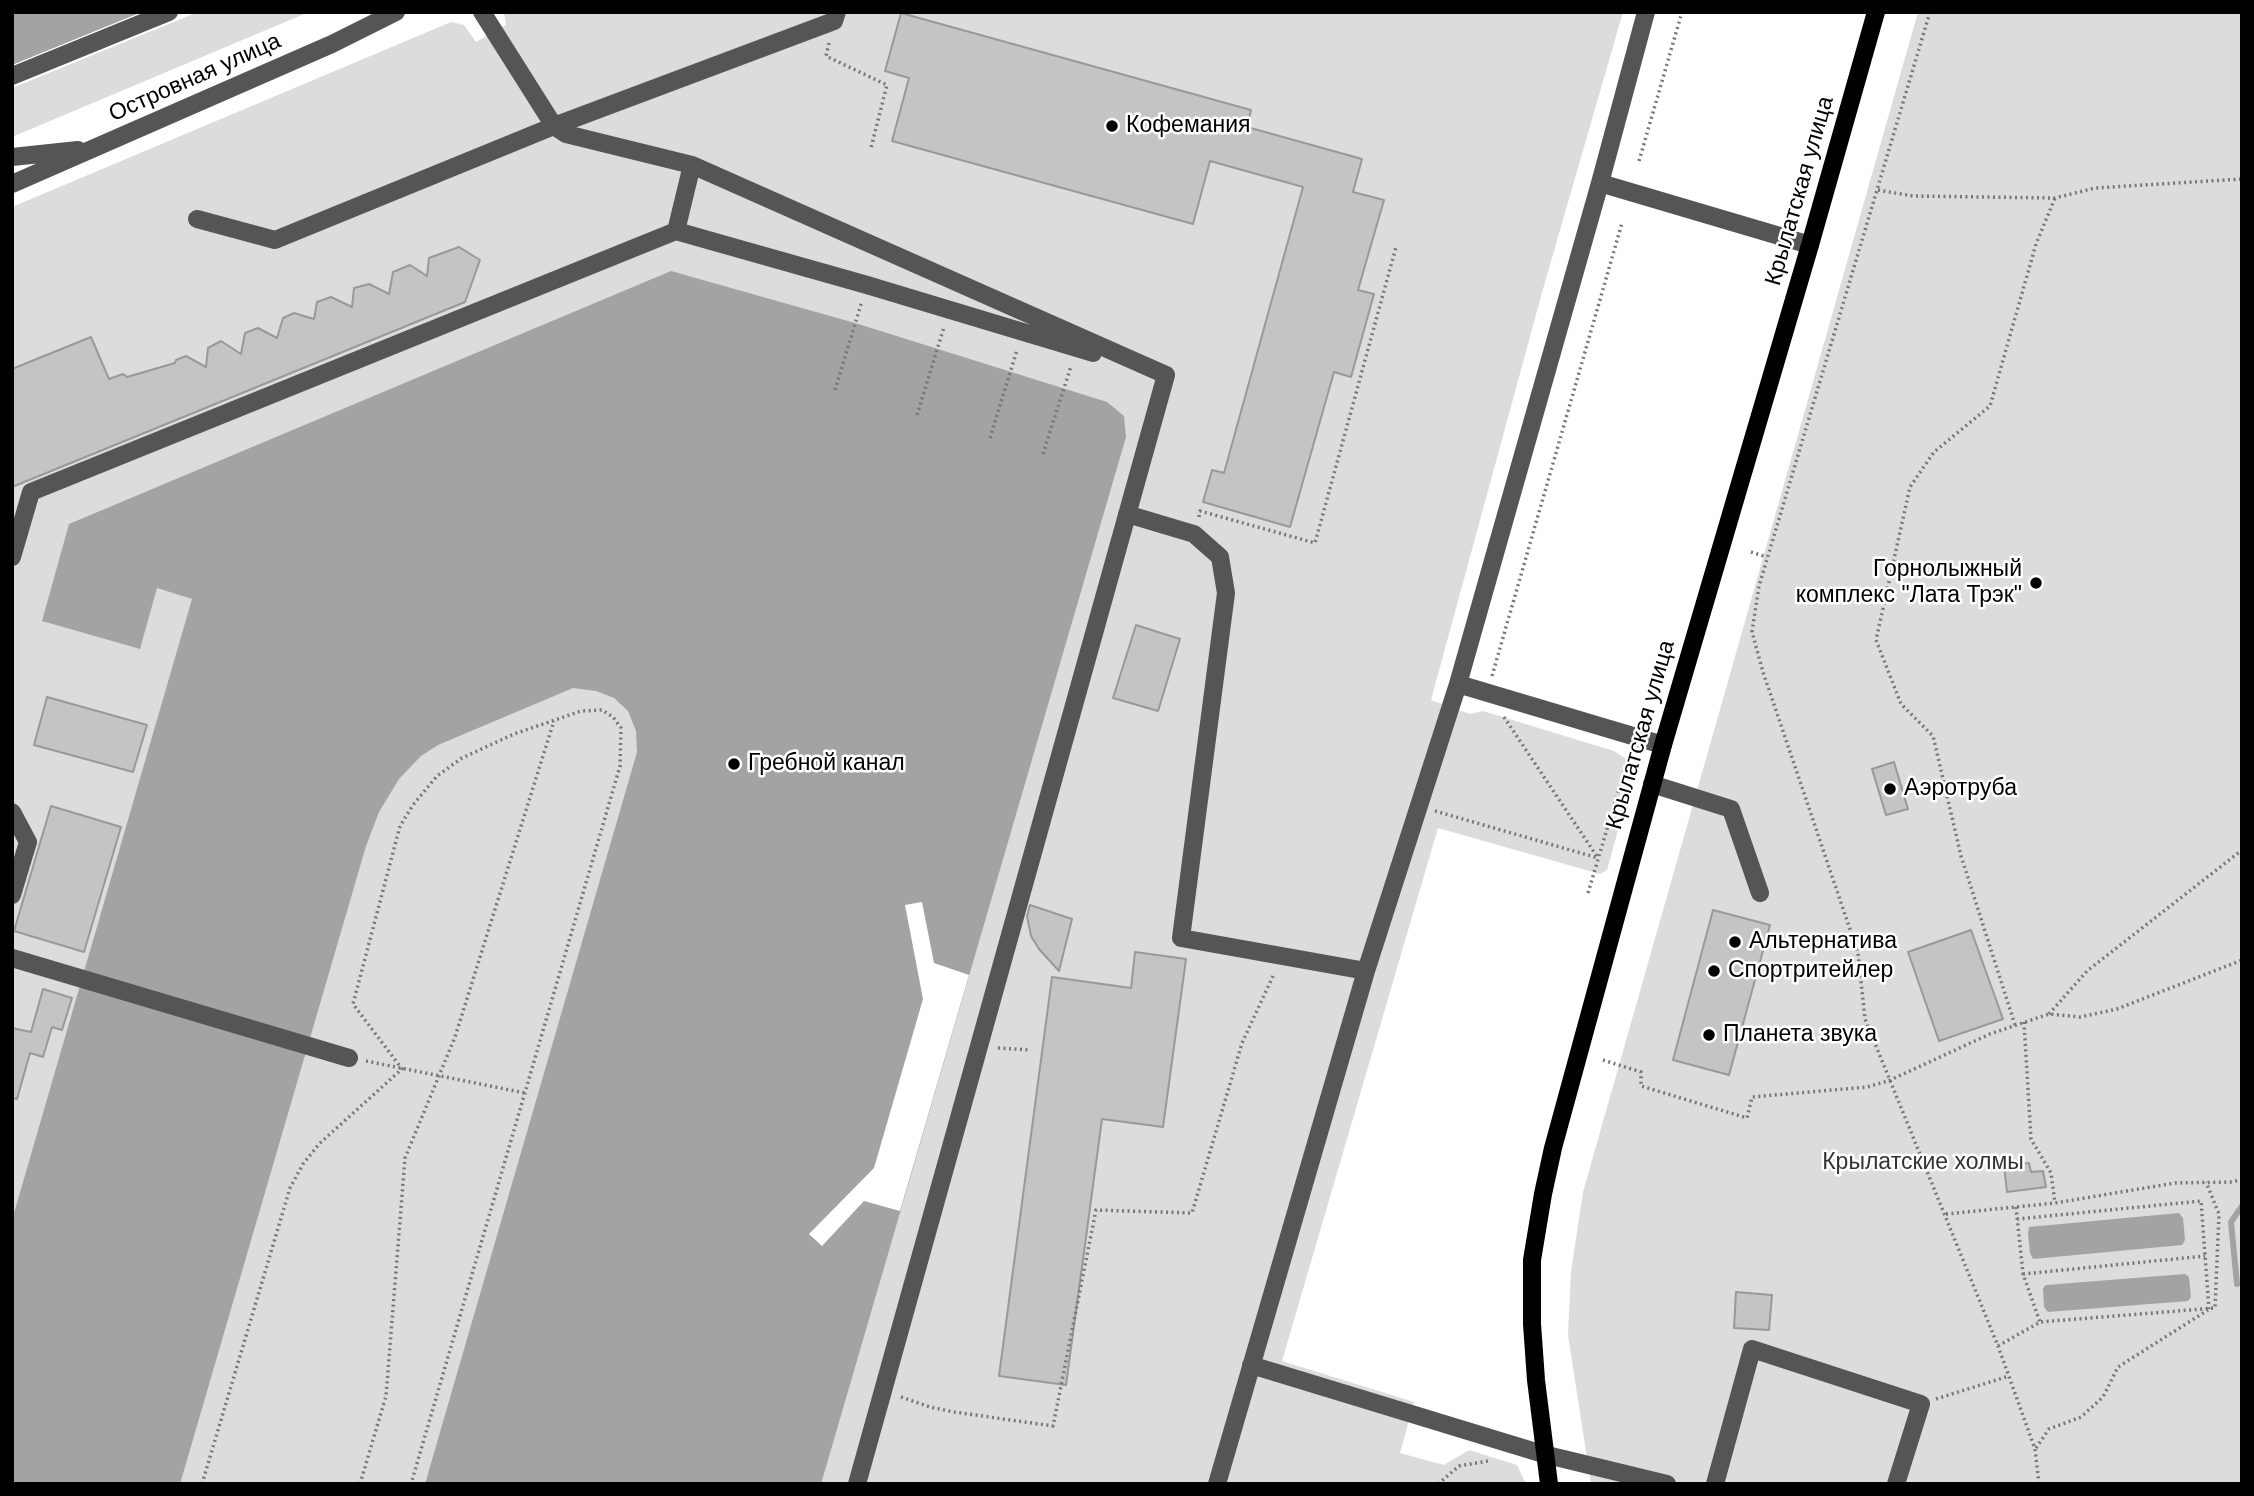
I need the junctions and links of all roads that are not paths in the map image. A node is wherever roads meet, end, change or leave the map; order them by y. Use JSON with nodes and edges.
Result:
{"nodes":[{"id":1,"x":169,"y":12,"type":"edge"},
{"id":2,"x":396,"y":12,"type":"edge"},
{"id":3,"x":482,"y":12,"type":"edge"},
{"id":4,"x":1646,"y":12,"type":"edge"},
{"id":5,"x":1876,"y":12,"type":"edge"},
{"id":6,"x":835,"y":17,"type":"edge"},
{"id":7,"x":12,"y":76,"type":"edge"},
{"id":8,"x":554,"y":126,"type":"junction"},
{"id":9,"x":100,"y":147,"type":"junction"},
{"id":10,"x":12,"y":157,"type":"edge"},
{"id":11,"x":692,"y":165,"type":"junction"},
{"id":12,"x":1600,"y":183,"type":"junction"},
{"id":13,"x":12,"y":184,"type":"edge"},
{"id":14,"x":197,"y":219,"type":"dead end"},
{"id":15,"x":676,"y":231,"type":"junction"},
{"id":16,"x":1810,"y":245,"type":"junction"},
{"id":17,"x":1166,"y":375,"type":"junction"},
{"id":18,"x":1127,"y":514,"type":"junction"},
{"id":19,"x":12,"y":557,"type":"edge"},
{"id":20,"x":1458,"y":684,"type":"junction"},
{"id":21,"x":1663,"y":745,"type":"junction"},
{"id":22,"x":1652,"y":784,"type":"junction"},
{"id":23,"x":12,"y":812,"type":"edge"},
{"id":24,"x":1760,"y":893,"type":"dead end"},
{"id":25,"x":12,"y":895,"type":"edge"},
{"id":26,"x":12,"y":958,"type":"edge"},
{"id":27,"x":1366,"y":971,"type":"junction"},
{"id":28,"x":349,"y":1058,"type":"road end"},
{"id":29,"x":1251,"y":1365,"type":"junction"},
{"id":30,"x":1544,"y":1454,"type":"junction"},
{"id":31,"x":858,"y":1484,"type":"edge"},
{"id":32,"x":1217,"y":1484,"type":"edge"},
{"id":33,"x":1549,"y":1484,"type":"edge"},
{"id":34,"x":1667,"y":1484,"type":"edge"},
{"id":35,"x":1715,"y":1484,"type":"edge"},
{"id":36,"x":1896,"y":1484,"type":"edge"}],
"edges":[{"from":1,"to":7,"type":"street"},
{"from":2,"to":9,"type":"street","name":"Островная улица"},
{"from":3,"to":8,"type":"street"},
{"from":4,"to":12,"type":"street"},
{"from":5,"to":16,"type":"main road","name":"Крылатская улица"},
{"from":6,"to":8,"type":"street"},
{"from":8,"to":11,"type":"street"},
{"from":8,"to":14,"type":"street"},
{"from":9,"to":10,"type":"street"},
{"from":9,"to":13,"type":"street","name":"Островная улица"},
{"from":11,"to":15,"type":"street"},
{"from":11,"to":17,"type":"street"},
{"from":12,"to":16,"type":"street"},
{"from":12,"to":20,"type":"street"},
{"from":15,"to":17,"type":"street"},
{"from":15,"to":19,"type":"street"},
{"from":16,"to":21,"type":"main road","name":"Крылатская улица"},
{"from":17,"to":18,"type":"street"},
{"from":18,"to":27,"type":"street"},
{"from":18,"to":31,"type":"street"},
{"from":20,"to":21,"type":"street"},
{"from":20,"to":27,"type":"street"},
{"from":21,"to":22,"type":"main road","name":"Крылатская улица"},
{"from":22,"to":24,"type":"street"},
{"from":22,"to":30,"type":"main road","name":"Крылатская улица"},
{"from":23,"to":25,"type":"street"},
{"from":26,"to":28,"type":"street"},
{"from":27,"to":29,"type":"street"},
{"from":29,"to":30,"type":"street"},
{"from":29,"to":32,"type":"street"},
{"from":30,"to":33,"type":"main road","name":"Крылатская улица"},
{"from":30,"to":34,"type":"street"},
{"from":35,"to":36,"type":"street"}]}
